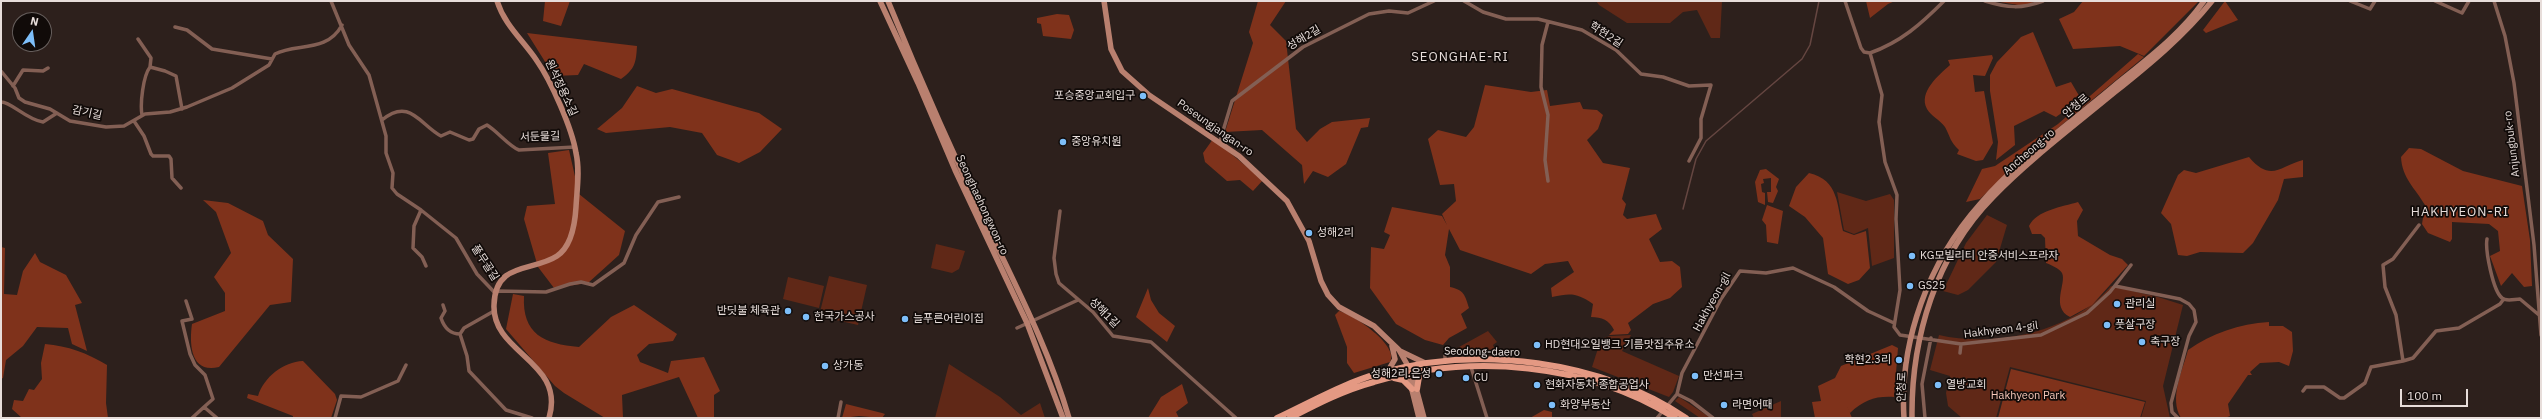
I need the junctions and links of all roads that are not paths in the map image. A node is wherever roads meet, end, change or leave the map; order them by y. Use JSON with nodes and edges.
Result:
{"nodes":[{"id":1,"x":331,"y":1,"type":"edge"},
{"id":2,"x":497,"y":1,"type":"edge"},
{"id":3,"x":880,"y":1,"type":"edge"},
{"id":4,"x":888,"y":1,"type":"edge"},
{"id":5,"x":1104,"y":1,"type":"edge"},
{"id":6,"x":1434,"y":1,"type":"edge"},
{"id":7,"x":1464,"y":1,"type":"edge"},
{"id":8,"x":1845,"y":1,"type":"edge"},
{"id":9,"x":1944,"y":1,"type":"edge"},
{"id":10,"x":1985,"y":1,"type":"edge"},
{"id":11,"x":2043,"y":1,"type":"edge"},
{"id":12,"x":2204,"y":1,"type":"edge"},
{"id":13,"x":2212,"y":1,"type":"edge"},
{"id":14,"x":2350,"y":1,"type":"edge"},
{"id":15,"x":2375,"y":1,"type":"edge"},
{"id":16,"x":2435,"y":1,"type":"edge"},
{"id":17,"x":2469,"y":1,"type":"edge"},
{"id":18,"x":2494,"y":1,"type":"edge"},
{"id":19,"x":1548,"y":22,"type":"junction"},
{"id":20,"x":342,"y":25,"type":"junction"},
{"id":21,"x":175,"y":27,"type":"dead end"},
{"id":22,"x":138,"y":39,"type":"dead end"},
{"id":23,"x":1870,"y":53,"type":"junction"},
{"id":24,"x":272,"y":59,"type":"junction"},
{"id":25,"x":150,"y":67,"type":"junction"},
{"id":26,"x":48,"y":68,"type":"dead end"},
{"id":27,"x":1,"y":71,"type":"edge"},
{"id":28,"x":13,"y":86,"type":"junction"},
{"id":29,"x":1,"y":102,"type":"edge"},
{"id":30,"x":182,"y":109,"type":"junction"},
{"id":31,"x":57,"y":113,"type":"junction"},
{"id":32,"x":142,"y":115,"type":"junction"},
{"id":33,"x":382,"y":120,"type":"junction"},
{"id":34,"x":134,"y":121,"type":"junction"},
{"id":35,"x":1220,"y":141,"type":"junction"},
{"id":36,"x":575,"y":147,"type":"junction"},
{"id":37,"x":1689,"y":161,"type":"dead end"},
{"id":38,"x":1548,"y":181,"type":"dead end"},
{"id":39,"x":181,"y":188,"type":"dead end"},
{"id":40,"x":679,"y":197,"type":"dead end"},
{"id":41,"x":421,"y":210,"type":"junction"},
{"id":42,"x":1060,"y":211,"type":"dead end"},
{"id":43,"x":2419,"y":225,"type":"dead end"},
{"id":44,"x":2487,"y":239,"type":"dead end"},
{"id":45,"x":2131,"y":265,"type":"dead end"},
{"id":46,"x":426,"y":266,"type":"dead end"},
{"id":47,"x":2115,"y":286,"type":"junction"},
{"id":48,"x":496,"y":292,"type":"junction"},
{"id":49,"x":1078,"y":300,"type":"junction"},
{"id":50,"x":2503,"y":300,"type":"junction"},
{"id":51,"x":186,"y":301,"type":"dead end"},
{"id":52,"x":444,"y":305,"type":"dead end"},
{"id":53,"x":494,"y":311,"type":"junction"},
{"id":54,"x":2539,"y":315,"type":"junction"},
{"id":55,"x":1034,"y":321,"type":"junction"},
{"id":56,"x":1027,"y":323,"type":"junction"},
{"id":57,"x":1894,"y":323,"type":"junction"},
{"id":58,"x":1017,"y":328,"type":"dead end"},
{"id":59,"x":460,"y":334,"type":"junction"},
{"id":60,"x":2541,"y":335,"type":"edge"},
{"id":61,"x":1912,"y":336,"type":"junction"},
{"id":62,"x":1920,"y":337,"type":"junction"},
{"id":63,"x":1931,"y":338,"type":"junction"},
{"id":64,"x":1961,"y":344,"type":"junction"},
{"id":65,"x":1393,"y":345,"type":"junction"},
{"id":66,"x":1399,"y":350,"type":"junction"},
{"id":67,"x":1960,"y":353,"type":"dead end"},
{"id":68,"x":2403,"y":361,"type":"junction"},
{"id":69,"x":1427,"y":363,"type":"junction"},
{"id":70,"x":406,"y":365,"type":"dead end"},
{"id":71,"x":1407,"y":366,"type":"junction"},
{"id":72,"x":1471,"y":367,"type":"junction"},
{"id":73,"x":1428,"y":370,"type":"junction"},
{"id":74,"x":1388,"y":371,"type":"junction"},
{"id":75,"x":1410,"y":373,"type":"junction"},
{"id":76,"x":1390,"y":377,"type":"junction"},
{"id":77,"x":1414,"y":389,"type":"junction"},
{"id":78,"x":2303,"y":391,"type":"dead end"},
{"id":79,"x":1677,"y":394,"type":"junction"},
{"id":80,"x":841,"y":402,"type":"dead end"},
{"id":81,"x":204,"y":407,"type":"junction"},
{"id":82,"x":1666,"y":409,"type":"junction"},
{"id":83,"x":192,"y":418,"type":"edge"},
{"id":84,"x":217,"y":418,"type":"edge"},
{"id":85,"x":335,"y":418,"type":"edge"},
{"id":86,"x":532,"y":418,"type":"edge"},
{"id":87,"x":549,"y":418,"type":"edge"},
{"id":88,"x":838,"y":418,"type":"edge"},
{"id":89,"x":1063,"y":418,"type":"edge"},
{"id":90,"x":1069,"y":418,"type":"edge"},
{"id":91,"x":1236,"y":418,"type":"edge"},
{"id":92,"x":1277,"y":418,"type":"edge"},
{"id":93,"x":1290,"y":418,"type":"edge"},
{"id":94,"x":1419,"y":418,"type":"edge"},
{"id":95,"x":1424,"y":418,"type":"edge"},
{"id":96,"x":1487,"y":418,"type":"edge"},
{"id":97,"x":1656,"y":418,"type":"edge"},
{"id":98,"x":1675,"y":418,"type":"edge"},
{"id":99,"x":1686,"y":418,"type":"edge"},
{"id":100,"x":1713,"y":418,"type":"edge"},
{"id":101,"x":1904,"y":418,"type":"edge"},
{"id":102,"x":1912,"y":418,"type":"edge"},
{"id":103,"x":1925,"y":418,"type":"edge"},
{"id":104,"x":2178,"y":418,"type":"edge"}],
"edges":[{"from":1,"to":20,"type":"street"},
{"from":2,"to":36,"type":"street","name":"원석정용소길"},
{"from":3,"to":56,"type":"street","name":"Seonghaehongwon-ro"},
{"from":4,"to":55,"type":"street","name":"Seonghaehongwon-ro"},
{"from":5,"to":35,"type":"street","name":"Poseungjangan-ro"},
{"from":6,"to":35,"type":"street","name":"성해2길"},
{"from":7,"to":19,"type":"street","name":"학현2길"},
{"from":8,"to":23,"type":"street"},
{"from":9,"to":23,"type":"street"},
{"from":10,"to":11,"type":"street"},
{"from":12,"to":61,"type":"street","name":"안청로"},
{"from":13,"to":62,"type":"street","name":"Ancheong-ro"},
{"from":14,"to":15,"type":"street"},
{"from":16,"to":17,"type":"street"},
{"from":18,"to":54,"type":"street","name":"Anjungbuk-ro"},
{"from":19,"to":37,"type":"street","name":"학현2길"},
{"from":19,"to":38,"type":"street"},
{"from":20,"to":24,"type":"street","name":"감기길"},
{"from":20,"to":33,"type":"street"},
{"from":21,"to":24,"type":"street"},
{"from":22,"to":25,"type":"street"},
{"from":23,"to":57,"type":"street"},
{"from":24,"to":30,"type":"street","name":"감기길"},
{"from":25,"to":30,"type":"street"},
{"from":25,"to":32,"type":"street"},
{"from":26,"to":28,"type":"street"},
{"from":27,"to":28,"type":"street","name":"감기길"},
{"from":28,"to":31,"type":"street","name":"감기길"},
{"from":29,"to":31,"type":"street"},
{"from":30,"to":32,"type":"street","name":"감기길"},
{"from":31,"to":34,"type":"street","name":"감기길"},
{"from":32,"to":34,"type":"street","name":"감기길"},
{"from":33,"to":36,"type":"street","name":"서둔물길"},
{"from":33,"to":41,"type":"street","name":"풀무골길"},
{"from":34,"to":39,"type":"street"},
{"from":35,"to":65,"type":"street","name":"Poseungjangan-ro"},
{"from":36,"to":48,"type":"street","name":"서둔물길"},
{"from":40,"to":48,"type":"street"},
{"from":41,"to":46,"type":"street"},
{"from":41,"to":48,"type":"street","name":"풀무골길"},
{"from":42,"to":49,"type":"street","name":"성해1길"},
{"from":43,"to":68,"type":"street"},
{"from":44,"to":50,"type":"street"},
{"from":45,"to":47,"type":"street","name":"Hakhyeon 4-gil"},
{"from":47,"to":64,"type":"street","name":"Hakhyeon 4-gil"},
{"from":47,"to":104,"type":"street"},
{"from":48,"to":53,"type":"street","name":"풀무골길"},
{"from":49,"to":55,"type":"street"},
{"from":49,"to":91,"type":"street","name":"성해1길"},
{"from":50,"to":54,"type":"street"},
{"from":50,"to":68,"type":"street"},
{"from":51,"to":81,"type":"street"},
{"from":52,"to":59,"type":"street"},
{"from":53,"to":59,"type":"street"},
{"from":53,"to":87,"type":"street","name":"풀무골길"},
{"from":54,"to":60,"type":"street","name":"Anjungbuk-ro"},
{"from":55,"to":56,"type":"street"},
{"from":55,"to":90,"type":"street","name":"Seonghaehongwon-ro"},
{"from":56,"to":58,"type":"street"},
{"from":56,"to":89,"type":"street","name":"Seonghaehongwon-ro"},
{"from":57,"to":61,"type":"street","name":"Hakhyeon-gil"},
{"from":57,"to":79,"type":"street","name":"Hakhyeon-gil"},
{"from":59,"to":86,"type":"street"},
{"from":61,"to":62,"type":"street","name":"Hakhyeon-gil"},
{"from":61,"to":101,"type":"street"},
{"from":62,"to":63,"type":"street","name":"Hakhyeon 4-gil"},
{"from":62,"to":102,"type":"street","name":"Ancheong-ro"},
{"from":63,"to":64,"type":"street","name":"Hakhyeon 4-gil"},
{"from":63,"to":103,"type":"street"},
{"from":64,"to":67,"type":"street"},
{"from":65,"to":66,"type":"street","name":"Poseungjangan-ro"},
{"from":65,"to":71,"type":"street"},
{"from":65,"to":74,"type":"street"},
{"from":66,"to":69,"type":"street"},
{"from":66,"to":71,"type":"street"},
{"from":68,"to":78,"type":"street"},
{"from":69,"to":71,"type":"main road","name":"Seodong-daero"},
{"from":69,"to":82,"type":"main road","name":"Seodong-daero"},
{"from":70,"to":85,"type":"street"},
{"from":71,"to":74,"type":"main road","name":"Seodong-daero"},
{"from":71,"to":75,"type":"street"},
{"from":72,"to":73,"type":"main road","name":"Seodong-daero"},
{"from":72,"to":82,"type":"main road","name":"Seodong-daero"},
{"from":72,"to":96,"type":"street"},
{"from":73,"to":75,"type":"main road","name":"Seodong-daero"},
{"from":73,"to":77,"type":"main road"},
{"from":74,"to":92,"type":"main road","name":"Seodong-daero"},
{"from":75,"to":76,"type":"main road","name":"Seodong-daero"},
{"from":75,"to":77,"type":"street"},
{"from":76,"to":77,"type":"main road"},
{"from":76,"to":93,"type":"main road","name":"Seodong-daero"},
{"from":77,"to":94,"type":"street"},
{"from":77,"to":95,"type":"street"},
{"from":79,"to":82,"type":"street","name":"Hakhyeon-gil"},
{"from":79,"to":100,"type":"street"},
{"from":80,"to":88,"type":"street"},
{"from":81,"to":83,"type":"street"},
{"from":81,"to":84,"type":"street"},
{"from":82,"to":97,"type":"street","name":"Hakhyeon-gil"},
{"from":82,"to":98,"type":"main road","name":"Seodong-daero"},
{"from":82,"to":99,"type":"main road","name":"Seodong-daero"}]}
